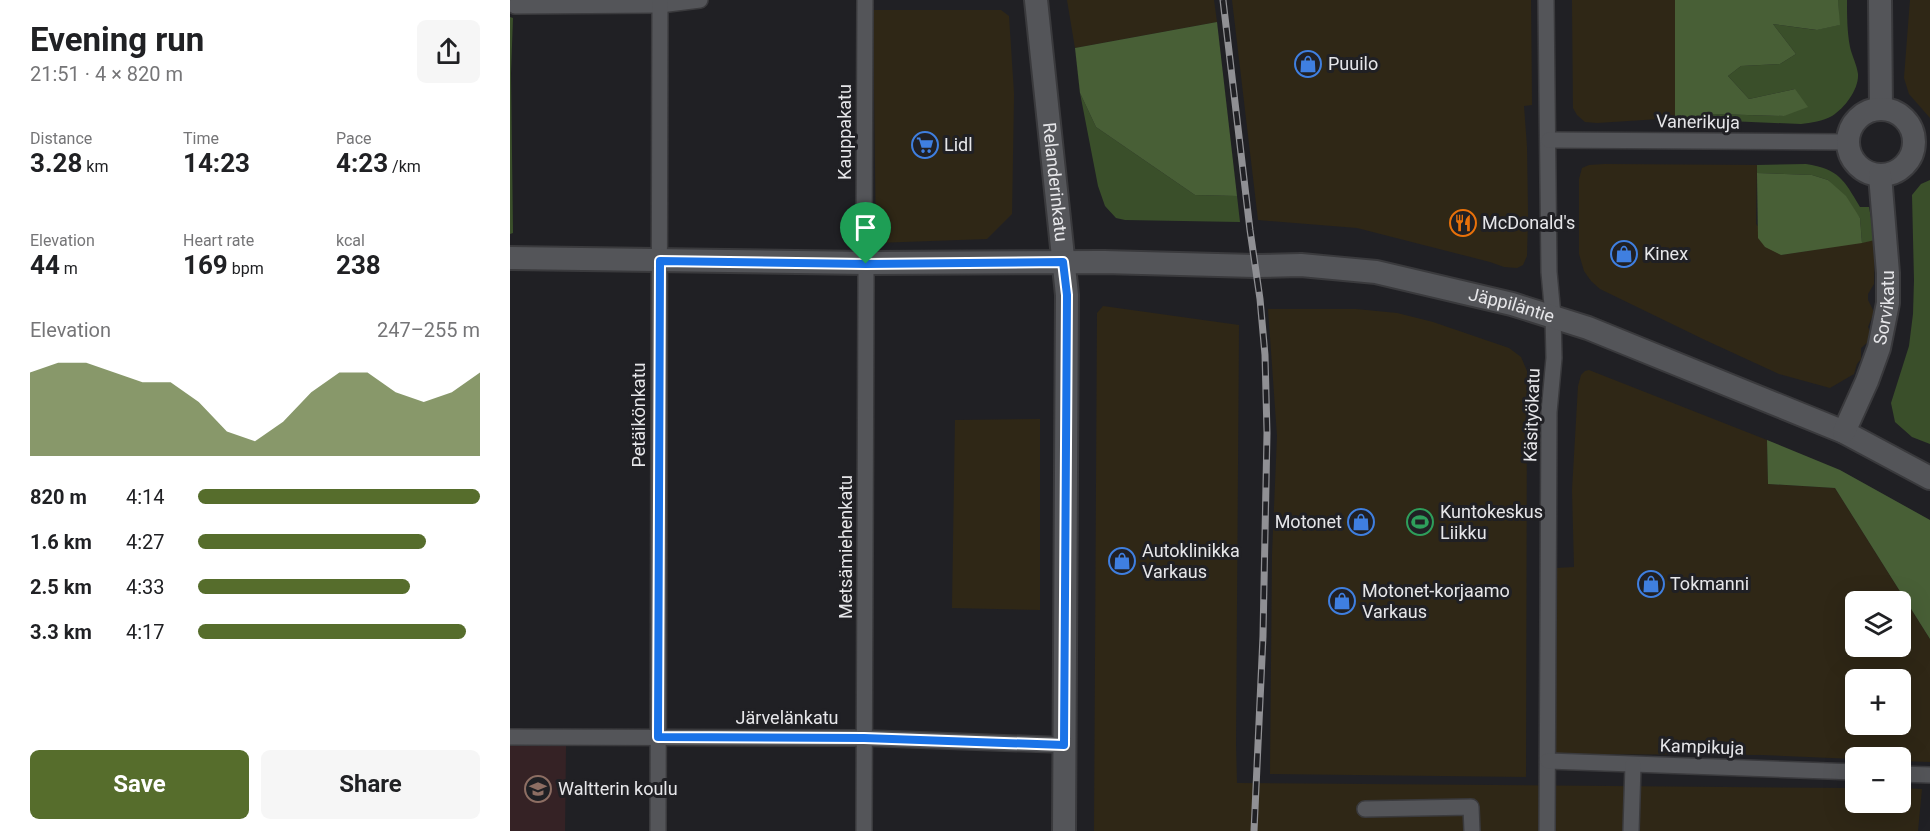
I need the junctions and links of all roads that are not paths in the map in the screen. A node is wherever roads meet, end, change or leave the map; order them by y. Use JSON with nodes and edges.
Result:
{"nodes":[{"id":1,"x":700,"y":0,"type":"edge"},
{"id":2,"x":865,"y":0,"type":"edge"},
{"id":3,"x":1036,"y":0,"type":"edge"},
{"id":4,"x":1546,"y":0,"type":"edge"},
{"id":5,"x":1880,"y":0,"type":"edge"},
{"id":6,"x":660,"y":3,"type":"edge"},
{"id":7,"x":514,"y":6,"type":"dead end"},
{"id":8,"x":1881,"y":109,"type":"junction"},
{"id":9,"x":1549,"y":140,"type":"junction"},
{"id":10,"x":1848,"y":142,"type":"junction"},
{"id":11,"x":1880,"y":176,"type":"junction"},
{"id":12,"x":510,"y":258,"type":"edge"},
{"id":13,"x":660,"y":261,"type":"junction"},
{"id":14,"x":1063,"y":262,"type":"junction"},
{"id":15,"x":866,"y":264,"type":"junction"},
{"id":16,"x":1553,"y":316,"type":"junction"},
{"id":17,"x":1844,"y":432,"type":"junction"},
{"id":18,"x":1930,"y":478,"type":"edge"},
{"id":19,"x":510,"y":737,"type":"edge"},
{"id":20,"x":658,"y":737,"type":"junction"},
{"id":21,"x":864,"y":738,"type":"junction"},
{"id":22,"x":1064,"y":745,"type":"junction"},
{"id":23,"x":1548,"y":761,"type":"junction"},
{"id":24,"x":1633,"y":765,"type":"junction"},
{"id":25,"x":1845,"y":772,"type":"edge"},
{"id":26,"x":1911,"y":774,"type":"edge"},
{"id":27,"x":1930,"y":775,"type":"edge"},
{"id":28,"x":1365,"y":809,"type":"dead end"},
{"id":29,"x":658,"y":831,"type":"edge"},
{"id":30,"x":864,"y":831,"type":"edge"},
{"id":31,"x":1064,"y":831,"type":"edge"},
{"id":32,"x":1472,"y":831,"type":"edge"},
{"id":33,"x":1547,"y":831,"type":"edge"},
{"id":34,"x":1631,"y":831,"type":"edge"}],
"edges":[{"from":1,"to":6,"type":"street"},
{"from":2,"to":15,"type":"street","name":"Kauppakatu"},
{"from":3,"to":14,"type":"main road","name":"Relanderinkatu"},
{"from":4,"to":9,"type":"street","name":"Käsityökatu"},
{"from":5,"to":8,"type":"main road"},
{"from":6,"to":7,"type":"street"},
{"from":6,"to":13,"type":"street","name":"Petäikönkatu"},
{"from":8,"to":10,"type":"main road"},
{"from":8,"to":11,"type":"main road"},
{"from":9,"to":10,"type":"street","name":"Vanerikuja"},
{"from":9,"to":16,"type":"street","name":"Käsityökatu"},
{"from":10,"to":11,"type":"main road"},
{"from":11,"to":17,"type":"main road","name":"Sorvikatu"},
{"from":12,"to":13,"type":"main road","name":"Jäppiläntie"},
{"from":13,"to":15,"type":"main road","name":"Jäppiläntie"},
{"from":13,"to":20,"type":"street","name":"Petäikönkatu"},
{"from":14,"to":15,"type":"main road","name":"Jäppiläntie"},
{"from":14,"to":16,"type":"main road","name":"Jäppiläntie"},
{"from":14,"to":22,"type":"main road","name":"Relanderinkatu"},
{"from":15,"to":21,"type":"street","name":"Metsämiehenkatu"},
{"from":16,"to":17,"type":"main road","name":"Jäppiläntie"},
{"from":16,"to":23,"type":"street","name":"Käsityökatu"},
{"from":17,"to":18,"type":"main road","name":"Jäppiläntie"},
{"from":19,"to":20,"type":"street","name":"Järvelänkatu"},
{"from":20,"to":21,"type":"street","name":"Järvelänkatu"},
{"from":20,"to":29,"type":"street","name":"Petäikönkatu"},
{"from":21,"to":22,"type":"street","name":"Järvelänkatu"},
{"from":21,"to":30,"type":"street","name":"Metsämiehenkatu"},
{"from":22,"to":31,"type":"main road","name":"Relanderinkatu"},
{"from":23,"to":24,"type":"street","name":"Kampikuja"},
{"from":23,"to":33,"type":"street","name":"Käsityökatu"},
{"from":24,"to":25,"type":"street","name":"Kampikuja"},
{"from":24,"to":34,"type":"street"},
{"from":26,"to":27,"type":"street"},
{"from":28,"to":32,"type":"street"}]}
